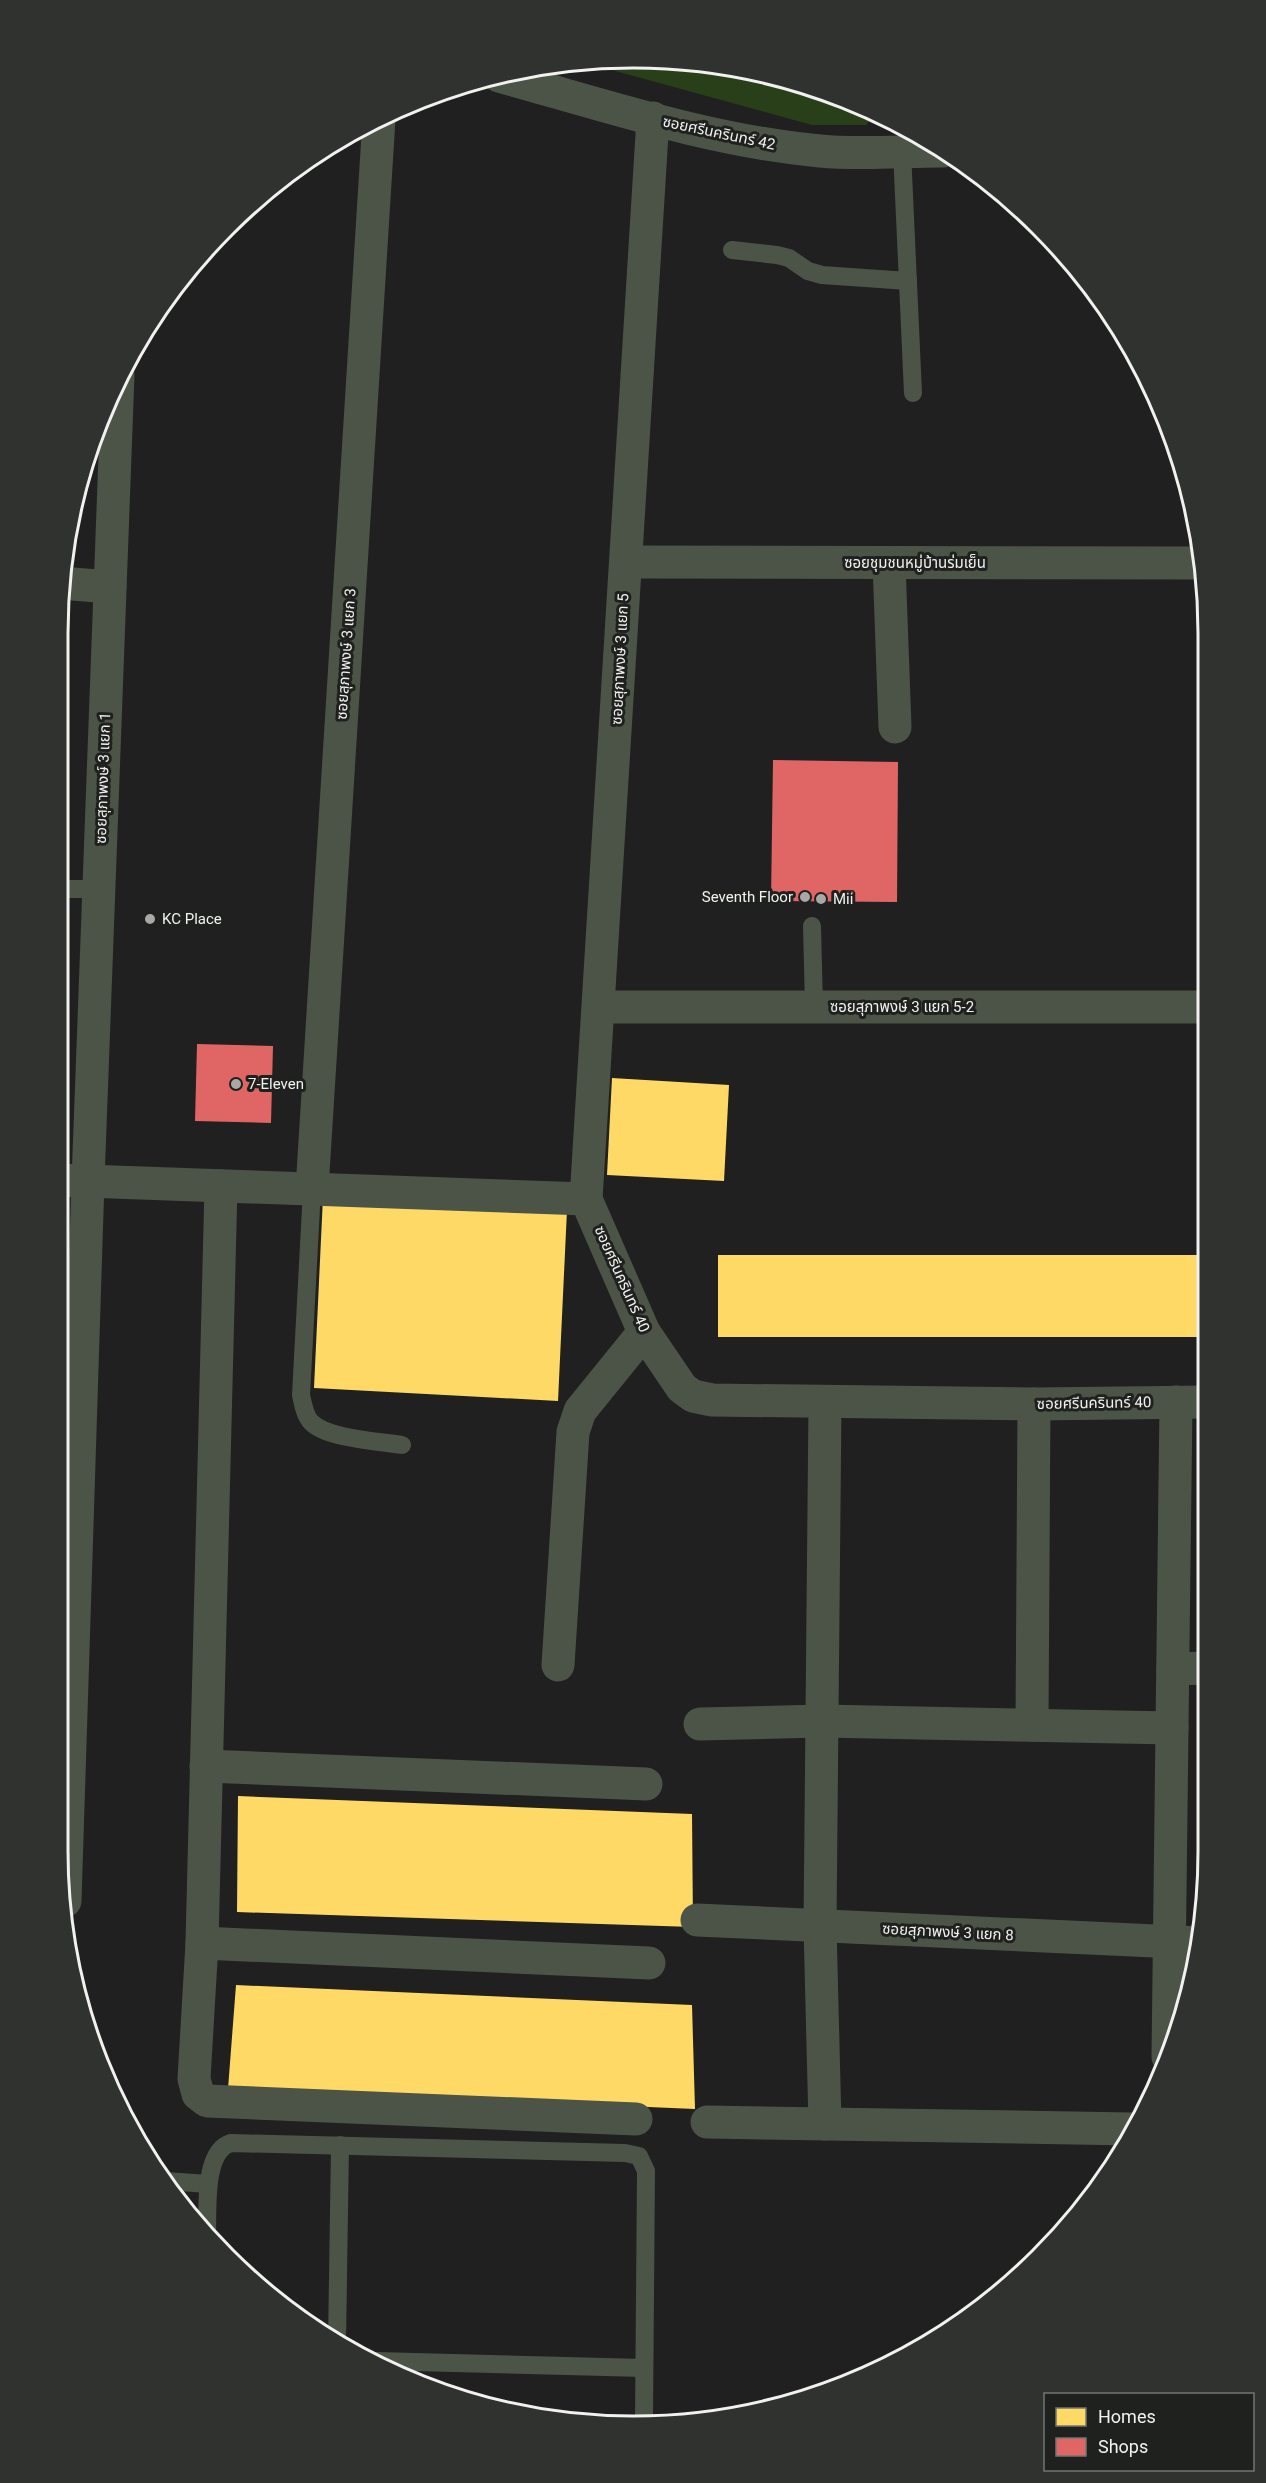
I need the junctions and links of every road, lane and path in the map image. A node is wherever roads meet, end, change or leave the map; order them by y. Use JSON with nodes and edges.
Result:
{"nodes":[{"id":1,"x":514,"y":80,"type":"edge"},
{"id":2,"x":653,"y":118,"type":"junction"},
{"id":3,"x":378,"y":128,"type":"edge"},
{"id":4,"x":901,"y":138,"type":"edge"},
{"id":5,"x":732,"y":250,"type":"dead end"},
{"id":6,"x":908,"y":281,"type":"junction"},
{"id":7,"x":913,"y":393,"type":"dead end"},
{"id":8,"x":117,"y":404,"type":"edge"},
{"id":9,"x":626,"y":562,"type":"junction"},
{"id":10,"x":889,"y":563,"type":"junction"},
{"id":11,"x":1194,"y":563,"type":"edge"},
{"id":12,"x":70,"y":584,"type":"edge"},
{"id":13,"x":110,"y":587,"type":"junction"},
{"id":14,"x":895,"y":727,"type":"dead end"},
{"id":15,"x":68,"y":889,"type":"edge"},
{"id":16,"x":99,"y":889,"type":"junction"},
{"id":17,"x":813,"y":926,"type":"dead end"},
{"id":18,"x":599,"y":1007,"type":"junction"},
{"id":19,"x":814,"y":1007,"type":"junction"},
{"id":20,"x":1198,"y":1007,"type":"edge"},
{"id":21,"x":73,"y":1181,"type":"edge"},
{"id":22,"x":221,"y":1186,"type":"junction"},
{"id":23,"x":312,"y":1190,"type":"junction"},
{"id":24,"x":586,"y":1199,"type":"junction"},
{"id":25,"x":644,"y":1332,"type":"junction"},
{"id":26,"x":825,"y":1402,"type":"junction"},
{"id":27,"x":1191,"y":1402,"type":"edge"},
{"id":28,"x":1034,"y":1404,"type":"junction"},
{"id":29,"x":402,"y":1445,"type":"dead end"},
{"id":30,"x":68,"y":1631,"type":"edge"},
{"id":31,"x":558,"y":1665,"type":"dead end"},
{"id":32,"x":1198,"y":1668,"type":"edge"},
{"id":33,"x":1173,"y":1669,"type":"junction"},
{"id":34,"x":822,"y":1721,"type":"junction"},
{"id":35,"x":700,"y":1724,"type":"dead end"},
{"id":36,"x":1032,"y":1725,"type":"junction"},
{"id":37,"x":1172,"y":1728,"type":"junction"},
{"id":38,"x":206,"y":1766,"type":"junction"},
{"id":39,"x":646,"y":1784,"type":"dead end"},
{"id":40,"x":698,"y":1920,"type":"dead end"},
{"id":41,"x":820,"y":1926,"type":"junction"},
{"id":42,"x":202,"y":1943,"type":"junction"},
{"id":43,"x":1184,"y":1943,"type":"edge"},
{"id":44,"x":649,"y":1963,"type":"dead end"},
{"id":45,"x":1174,"y":2011,"type":"edge"},
{"id":46,"x":636,"y":2119,"type":"dead end"},
{"id":47,"x":707,"y":2122,"type":"dead end"},
{"id":48,"x":825,"y":2124,"type":"junction"},
{"id":49,"x":1125,"y":2129,"type":"edge"},
{"id":50,"x":340,"y":2145,"type":"junction"},
{"id":51,"x":175,"y":2182,"type":"edge"},
{"id":52,"x":208,"y":2184,"type":"junction"},
{"id":53,"x":207,"y":2222,"type":"edge"},
{"id":54,"x":337,"y":2332,"type":"edge"},
{"id":55,"x":393,"y":2361,"type":"edge"},
{"id":56,"x":644,"y":2368,"type":"junction"},
{"id":57,"x":644,"y":2415,"type":"edge"}],
"edges":[{"from":1,"to":2,"type":"street","name":"ซอยศรีนครินทร์ 42"},
{"from":2,"to":4,"type":"street","name":"ซอยศรีนครินทร์ 42"},
{"from":2,"to":9,"type":"street","name":"ซอยสุภาพงษ์ 3 แยก 5"},
{"from":3,"to":23,"type":"street","name":"ซอยสุภาพงษ์ 3 แยก 3"},
{"from":4,"to":6,"type":"lane"},
{"from":5,"to":6,"type":"lane"},
{"from":6,"to":7,"type":"lane"},
{"from":8,"to":13,"type":"street","name":"ซอยสุภาพงษ์ 3 แยก 1"},
{"from":9,"to":10,"type":"street","name":"ซอยชุมชนหมู่บ้านร่มเย็น"},
{"from":9,"to":18,"type":"street","name":"ซอยสุภาพงษ์ 3 แยก 5"},
{"from":10,"to":11,"type":"street","name":"ซอยชุมชนหมู่บ้านร่มเย็น"},
{"from":10,"to":14,"type":"street"},
{"from":12,"to":13,"type":"street"},
{"from":13,"to":16,"type":"street","name":"ซอยสุภาพงษ์ 3 แยก 1"},
{"from":15,"to":16,"type":"lane"},
{"from":16,"to":21,"type":"street","name":"ซอยสุภาพงษ์ 3 แยก 1"},
{"from":17,"to":19,"type":"lane"},
{"from":18,"to":19,"type":"street","name":"ซอยสุภาพงษ์ 3 แยก 5-2"},
{"from":18,"to":24,"type":"street","name":"ซอยสุภาพงษ์ 3 แยก 5"},
{"from":19,"to":20,"type":"street","name":"ซอยสุภาพงษ์ 3 แยก 5-2"},
{"from":21,"to":22,"type":"street"},
{"from":21,"to":30,"type":"street","name":"ซอยสุภาพงษ์ 3 แยก 1"},
{"from":22,"to":23,"type":"street"},
{"from":22,"to":38,"type":"street"},
{"from":23,"to":24,"type":"street"},
{"from":23,"to":29,"type":"lane"},
{"from":24,"to":25,"type":"street","name":"ซอยศรีนครินทร์ 40"},
{"from":25,"to":26,"type":"street","name":"ซอยศรีนครินทร์ 40"},
{"from":25,"to":31,"type":"street"},
{"from":26,"to":28,"type":"street","name":"ซอยศรีนครินทร์ 40"},
{"from":26,"to":34,"type":"street"},
{"from":27,"to":28,"type":"street","name":"ซอยศรีนครินทร์ 40"},
{"from":27,"to":33,"type":"street"},
{"from":28,"to":36,"type":"street"},
{"from":32,"to":33,"type":"street"},
{"from":33,"to":37,"type":"street"},
{"from":34,"to":35,"type":"street"},
{"from":34,"to":36,"type":"street"},
{"from":34,"to":41,"type":"street"},
{"from":36,"to":37,"type":"street"},
{"from":37,"to":43,"type":"street"},
{"from":38,"to":39,"type":"street"},
{"from":38,"to":42,"type":"street"},
{"from":40,"to":41,"type":"street","name":"ซอยสุภาพงษ์ 3 แยก 8"},
{"from":41,"to":43,"type":"street","name":"ซอยสุภาพงษ์ 3 แยก 8"},
{"from":41,"to":48,"type":"street"},
{"from":42,"to":44,"type":"street"},
{"from":42,"to":46,"type":"street"},
{"from":43,"to":45,"type":"street"},
{"from":47,"to":48,"type":"street"},
{"from":48,"to":49,"type":"street"},
{"from":50,"to":52,"type":"lane"},
{"from":50,"to":54,"type":"lane"},
{"from":50,"to":56,"type":"lane"},
{"from":51,"to":52,"type":"lane"},
{"from":52,"to":53,"type":"lane"},
{"from":55,"to":56,"type":"lane"},
{"from":56,"to":57,"type":"lane"}]}
